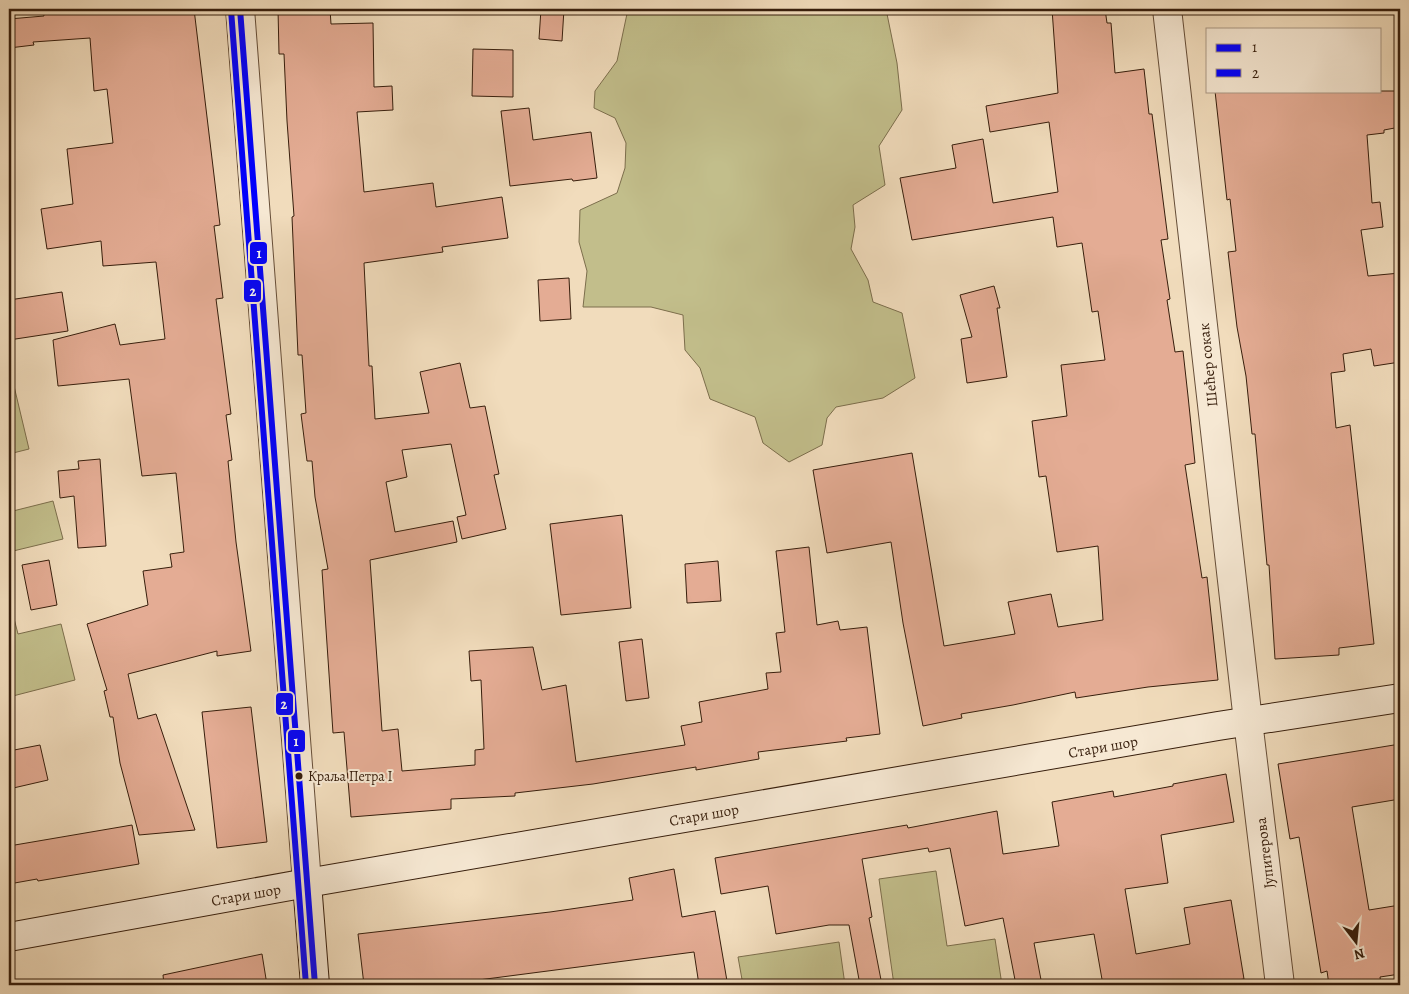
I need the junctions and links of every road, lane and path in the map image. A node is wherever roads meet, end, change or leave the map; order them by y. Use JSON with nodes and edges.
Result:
{"nodes":[{"id":1,"x":240,"y":9,"type":"edge"},
{"id":2,"x":1167,"y":9,"type":"edge"},
{"id":3,"x":1400,"y":698,"type":"edge"},
{"id":4,"x":1248,"y":721,"type":"junction"},
{"id":5,"x":307,"y":883,"type":"junction"},
{"id":6,"x":9,"y":937,"type":"edge"},
{"id":7,"x":315,"y":985,"type":"edge"},
{"id":8,"x":1280,"y":985,"type":"edge"}],
"edges":[{"from":1,"to":5,"type":"street"},
{"from":2,"to":4,"type":"street","name":"Шећер сокак"},
{"from":3,"to":4,"type":"street","name":"Стари шор"},
{"from":4,"to":5,"type":"street","name":"Стари шор"},
{"from":4,"to":8,"type":"street","name":"Јупитерова"},
{"from":5,"to":6,"type":"street","name":"Стари шор"},
{"from":5,"to":7,"type":"street"}]}
